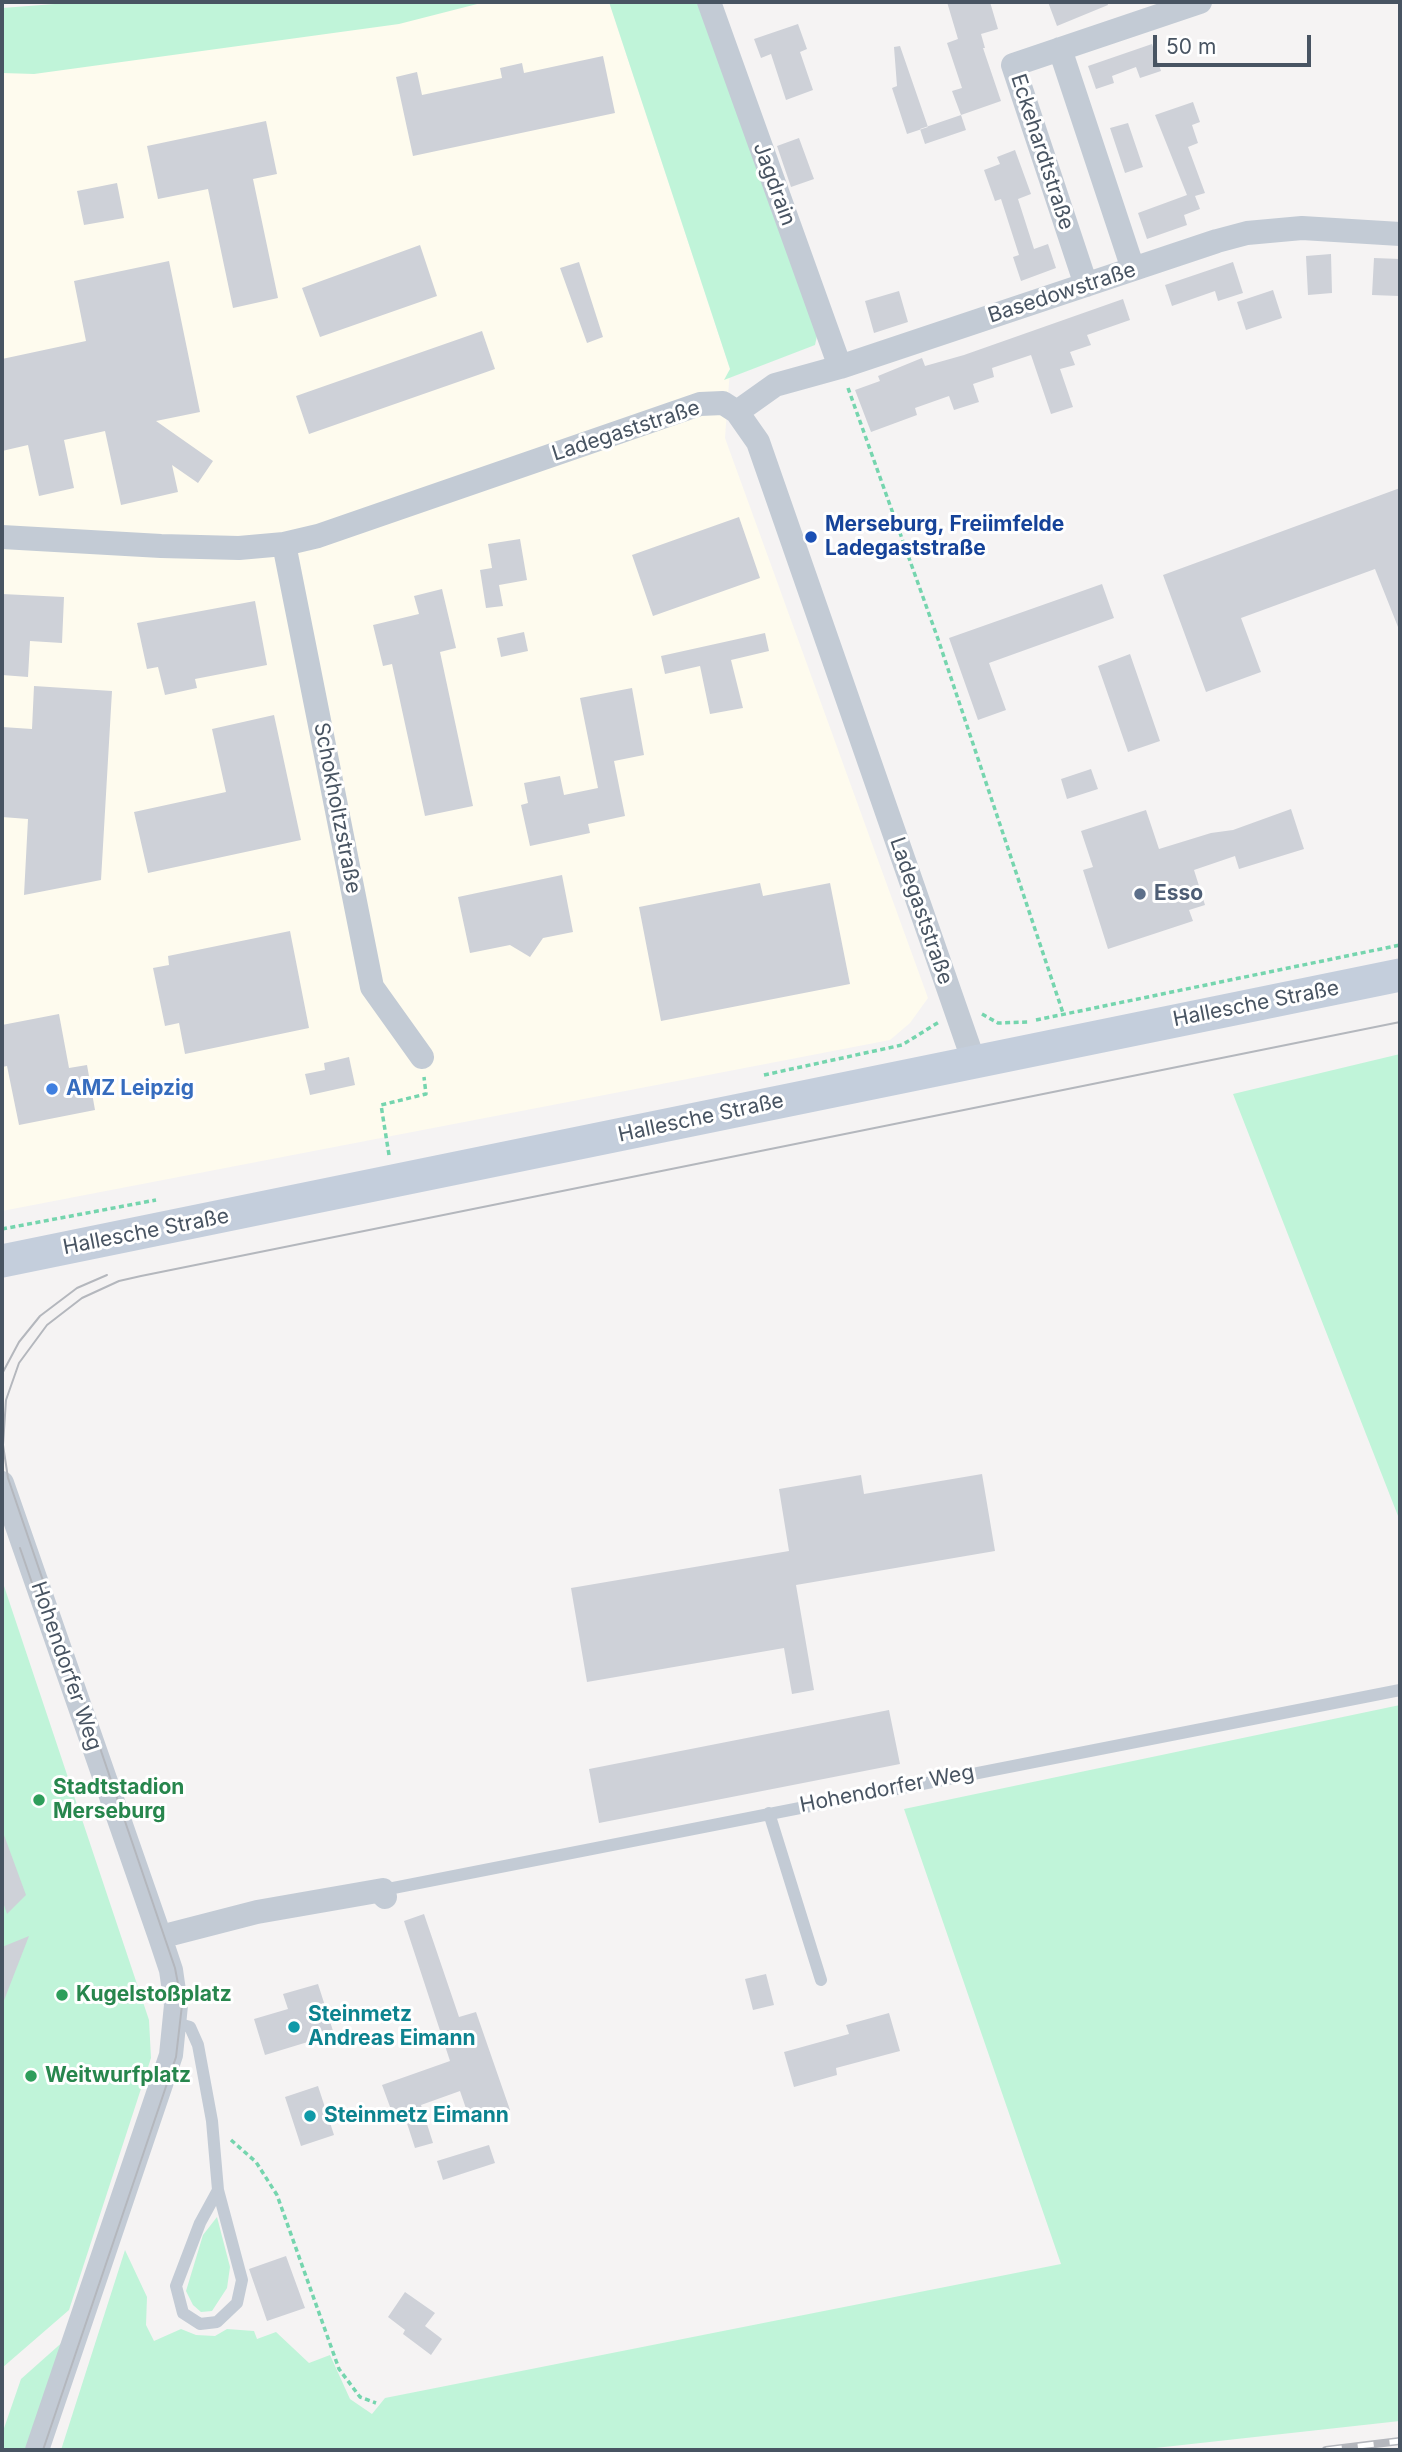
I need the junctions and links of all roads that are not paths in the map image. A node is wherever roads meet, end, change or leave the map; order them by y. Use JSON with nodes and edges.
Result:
{"nodes":[{"id":1,"x":709,"y":2,"type":"edge"},
{"id":2,"x":1200,"y":2,"type":"edge"},
{"id":3,"x":1060,"y":49,"type":"junction"},
{"id":4,"x":1400,"y":234,"type":"edge"},
{"id":5,"x":1133,"y":270,"type":"junction"},
{"id":6,"x":1086,"y":285,"type":"junction"},
{"id":7,"x":840,"y":367,"type":"junction"},
{"id":8,"x":737,"y":412,"type":"junction"},
{"id":9,"x":2,"y":537,"type":"edge"},
{"id":10,"x":284,"y":544,"type":"junction"},
{"id":11,"x":1400,"y":975,"type":"edge"},
{"id":12,"x":422,"y":1058,"type":"road end"},
{"id":13,"x":974,"y":1062,"type":"junction"},
{"id":14,"x":2,"y":1261,"type":"edge"},
{"id":15,"x":2,"y":1483,"type":"edge"},
{"id":16,"x":1400,"y":1690,"type":"edge"},
{"id":17,"x":769,"y":1813,"type":"junction"},
{"id":18,"x":384,"y":1893,"type":"joint"},
{"id":19,"x":160,"y":1937,"type":"junction"},
{"id":20,"x":821,"y":1980,"type":"dead end"},
{"id":21,"x":176,"y":2023,"type":"junction"},
{"id":22,"x":218,"y":2190,"type":"junction"},
{"id":23,"x":37,"y":2450,"type":"edge"}],
"edges":[{"from":1,"to":7,"type":"street","name":"Jagdrain"},
{"from":2,"to":3,"type":"street","name":"Eckehardtstraße"},
{"from":3,"to":5,"type":"street"},
{"from":3,"to":6,"type":"street","name":"Eckehardtstraße"},
{"from":4,"to":5,"type":"street","name":"Basedowstraße"},
{"from":5,"to":6,"type":"street","name":"Basedowstraße"},
{"from":6,"to":7,"type":"street","name":"Basedowstraße"},
{"from":7,"to":8,"type":"street","name":"Basedowstraße"},
{"from":8,"to":10,"type":"street","name":"Ladegaststraße"},
{"from":8,"to":13,"type":"street","name":"Ladegaststraße"},
{"from":9,"to":10,"type":"street","name":"Ladegaststraße"},
{"from":10,"to":12,"type":"street","name":"Schokholtzstraße"},
{"from":11,"to":13,"type":"street","name":"Hallesche Straße"},
{"from":13,"to":14,"type":"street","name":"Hallesche Straße"},
{"from":15,"to":19,"type":"street","name":"Hohendorfer Weg"},
{"from":16,"to":17,"type":"lane","name":"Hohendorfer Weg"},
{"from":17,"to":18,"type":"lane","name":"Hohendorfer Weg"},
{"from":17,"to":20,"type":"lane"},
{"from":18,"to":19,"type":"street"},
{"from":19,"to":21,"type":"street","name":"Hohendorfer Weg"},
{"from":21,"to":22,"type":"lane"},
{"from":21,"to":23,"type":"street","name":"Hohendorfer Weg"},
{"from":22,"to":22,"type":"lane"}]}
